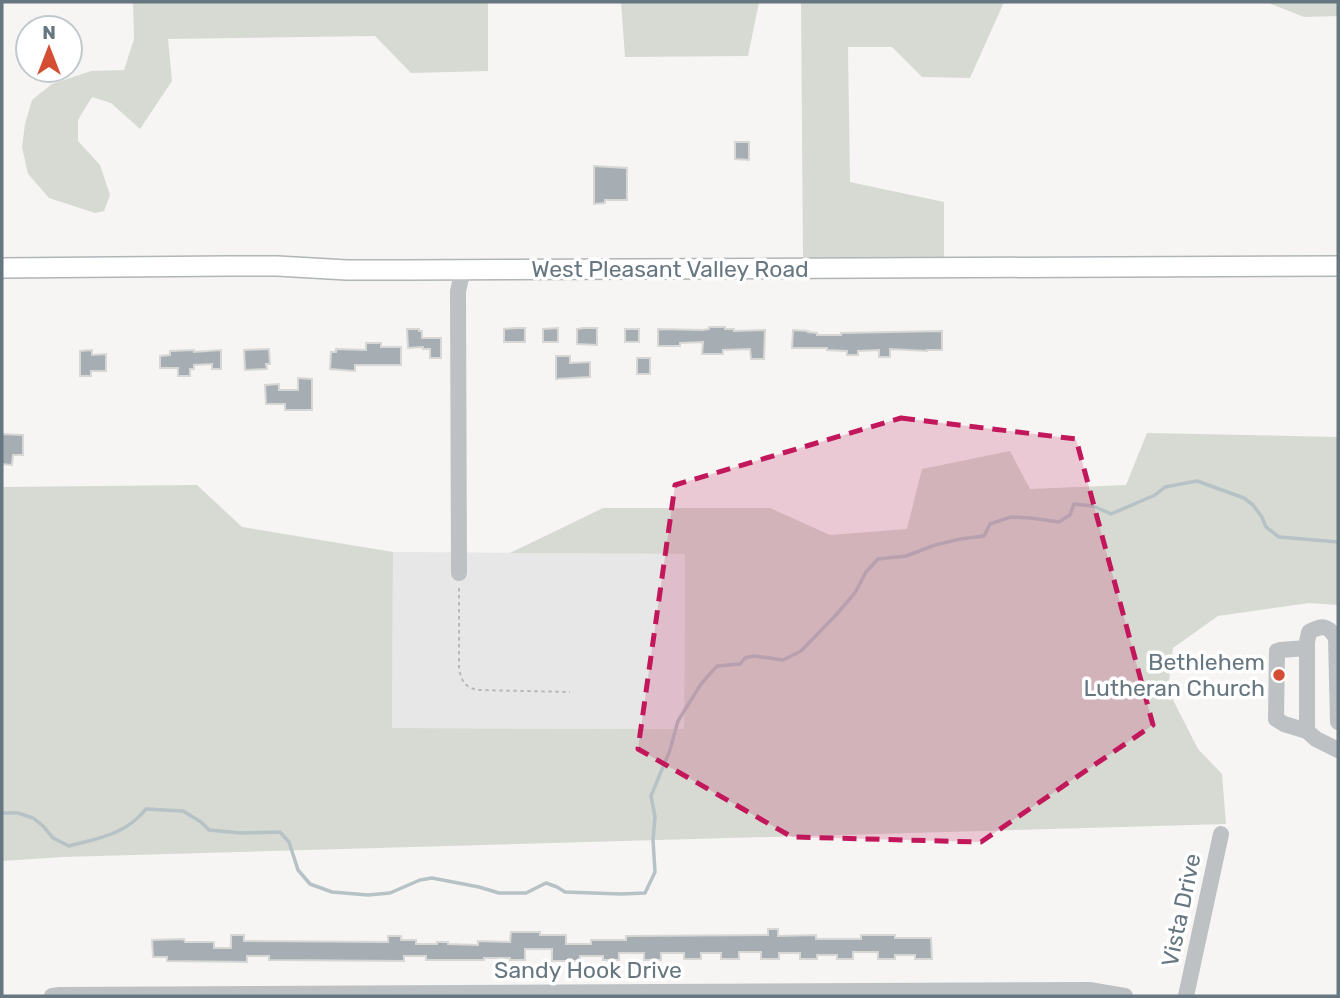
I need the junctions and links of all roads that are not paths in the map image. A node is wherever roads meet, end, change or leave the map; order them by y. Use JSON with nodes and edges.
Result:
{"nodes":[{"id":1,"x":1338,"y":266,"type":"edge"},
{"id":2,"x":2,"y":268,"type":"edge"},
{"id":3,"x":463,"y":270,"type":"junction"},
{"id":4,"x":459,"y":573,"type":"road end"},
{"id":5,"x":1307,"y":648,"type":"junction"},
{"id":6,"x":1338,"y":722,"type":"edge"},
{"id":7,"x":1307,"y":731,"type":"junction"},
{"id":8,"x":1334,"y":742,"type":"edge"},
{"id":9,"x":1221,"y":834,"type":"dead end"},
{"id":10,"x":548,"y":995,"type":"edge"},
{"id":11,"x":52,"y":996,"type":"edge"},
{"id":12,"x":1125,"y":996,"type":"edge"},
{"id":13,"x":1186,"y":996,"type":"edge"}],
"edges":[{"from":1,"to":3,"type":"main road","name":"West Pleasant Valley Road"},
{"from":2,"to":3,"type":"main road","name":"West Pleasant Valley Road"},
{"from":3,"to":4,"type":"street"},
{"from":5,"to":6,"type":"street"},
{"from":5,"to":7,"type":"street"},
{"from":5,"to":7,"type":"street"},
{"from":7,"to":8,"type":"street"},
{"from":9,"to":13,"type":"street","name":"Vista Drive"},
{"from":10,"to":11,"type":"street","name":"Sandy Hook Drive"},
{"from":10,"to":12,"type":"street","name":"Sandy Hook Drive"}]}
